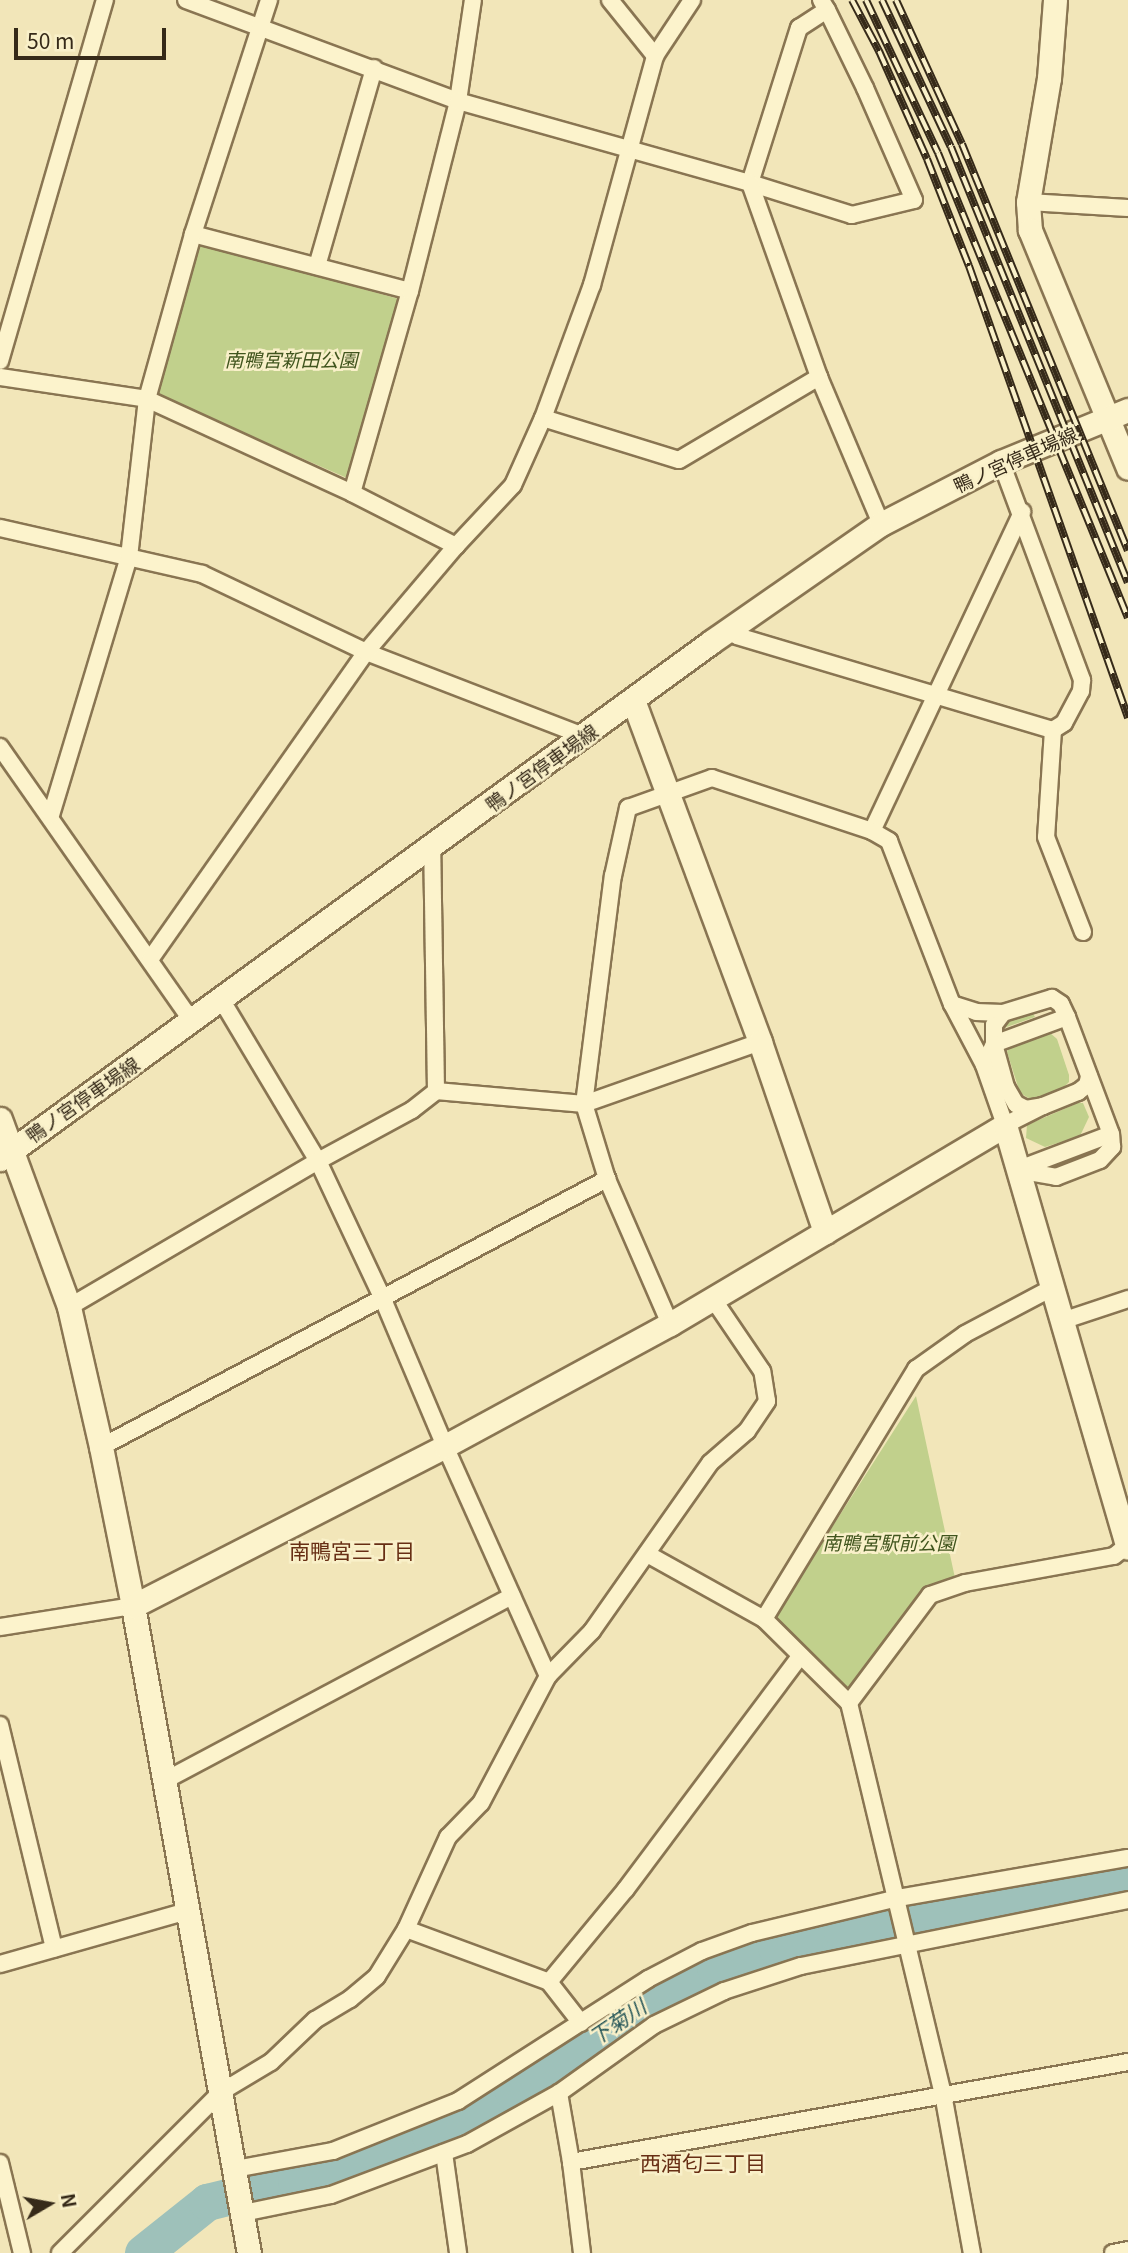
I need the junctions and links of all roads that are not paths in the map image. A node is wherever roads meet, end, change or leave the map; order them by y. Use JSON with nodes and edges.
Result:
{"nodes":[{"id":1,"x":105,"y":0,"type":"edge"},
{"id":2,"x":186,"y":0,"type":"edge"},
{"id":3,"x":269,"y":0,"type":"edge"},
{"id":4,"x":473,"y":0,"type":"edge"},
{"id":5,"x":610,"y":0,"type":"edge"},
{"id":6,"x":692,"y":0,"type":"edge"},
{"id":7,"x":1055,"y":0,"type":"edge"},
{"id":8,"x":824,"y":5,"type":"edge"},
{"id":9,"x":259,"y":26,"type":"junction"},
{"id":10,"x":655,"y":56,"type":"junction"},
{"id":11,"x":374,"y":68,"type":"junction"},
{"id":12,"x":458,"y":102,"type":"junction"},
{"id":13,"x":629,"y":147,"type":"junction"},
{"id":14,"x":750,"y":183,"type":"junction"},
{"id":15,"x":1028,"y":202,"type":"junction"},
{"id":16,"x":1128,"y":208,"type":"edge"},
{"id":17,"x":193,"y":234,"type":"junction"},
{"id":18,"x":317,"y":266,"type":"junction"},
{"id":19,"x":410,"y":291,"type":"junction"},
{"id":20,"x":5,"y":325,"type":"edge"},
{"id":21,"x":0,"y":361,"type":"edge"},
{"id":22,"x":0,"y":377,"type":"edge"},
{"id":23,"x":819,"y":377,"type":"junction"},
{"id":24,"x":147,"y":399,"type":"junction"},
{"id":25,"x":1118,"y":414,"type":"edge"},
{"id":26,"x":543,"y":418,"type":"junction"},
{"id":27,"x":1001,"y":462,"type":"junction"},
{"id":28,"x":1128,"y":468,"type":"edge"},
{"id":29,"x":352,"y":493,"type":"junction"},
{"id":30,"x":1022,"y":512,"type":"junction"},
{"id":31,"x":881,"y":524,"type":"junction"},
{"id":32,"x":0,"y":528,"type":"edge"},
{"id":33,"x":456,"y":546,"type":"junction"},
{"id":34,"x":129,"y":557,"type":"junction"},
{"id":35,"x":734,"y":627,"type":"junction"},
{"id":36,"x":366,"y":652,"type":"junction"},
{"id":37,"x":933,"y":696,"type":"junction"},
{"id":38,"x":633,"y":699,"type":"junction"},
{"id":39,"x":1053,"y":730,"type":"junction"},
{"id":40,"x":584,"y":736,"type":"junction"},
{"id":41,"x":0,"y":747,"type":"edge"},
{"id":42,"x":670,"y":794,"type":"junction"},
{"id":43,"x":51,"y":815,"type":"junction"},
{"id":44,"x":872,"y":831,"type":"junction"},
{"id":45,"x":432,"y":846,"type":"junction"},
{"id":46,"x":1083,"y":932,"type":"dead end"},
{"id":47,"x":151,"y":958,"type":"junction"},
{"id":48,"x":221,"y":999,"type":"junction"},
{"id":49,"x":952,"y":1004,"type":"junction"},
{"id":50,"x":1003,"y":1013,"type":"junction"},
{"id":51,"x":1067,"y":1017,"type":"junction"},
{"id":52,"x":192,"y":1021,"type":"junction"},
{"id":53,"x":760,"y":1042,"type":"junction"},
{"id":54,"x":994,"y":1044,"type":"junction"},
{"id":55,"x":984,"y":1065,"type":"junction"},
{"id":56,"x":1089,"y":1076,"type":"junction"},
{"id":57,"x":436,"y":1091,"type":"junction"},
{"id":58,"x":584,"y":1104,"type":"junction"},
{"id":59,"x":1043,"y":1107,"type":"junction"},
{"id":60,"x":0,"y":1119,"type":"edge"},
{"id":61,"x":1005,"y":1125,"type":"junction"},
{"id":62,"x":6,"y":1154,"type":"edge"},
{"id":63,"x":318,"y":1161,"type":"junction"},
{"id":64,"x":1017,"y":1170,"type":"junction"},
{"id":65,"x":607,"y":1179,"type":"junction"},
{"id":66,"x":825,"y":1232,"type":"junction"},
{"id":67,"x":1052,"y":1288,"type":"junction"},
{"id":68,"x":382,"y":1297,"type":"junction"},
{"id":69,"x":713,"y":1299,"type":"junction"},
{"id":70,"x":1128,"y":1299,"type":"edge"},
{"id":71,"x":69,"y":1307,"type":"junction"},
{"id":72,"x":1062,"y":1321,"type":"junction"},
{"id":73,"x":670,"y":1324,"type":"junction"},
{"id":74,"x":445,"y":1446,"type":"junction"},
{"id":75,"x":101,"y":1447,"type":"junction"},
{"id":76,"x":1127,"y":1547,"type":"edge"},
{"id":77,"x":647,"y":1554,"type":"junction"},
{"id":78,"x":512,"y":1596,"type":"junction"},
{"id":79,"x":133,"y":1606,"type":"junction"},
{"id":80,"x":764,"y":1619,"type":"junction"},
{"id":81,"x":0,"y":1627,"type":"edge"},
{"id":82,"x":800,"y":1656,"type":"junction"},
{"id":83,"x":548,"y":1676,"type":"junction"},
{"id":84,"x":849,"y":1703,"type":"junction"},
{"id":85,"x":0,"y":1726,"type":"edge"},
{"id":86,"x":164,"y":1781,"type":"junction"},
{"id":87,"x":1128,"y":1858,"type":"edge"},
{"id":88,"x":898,"y":1898,"type":"junction"},
{"id":89,"x":1128,"y":1900,"type":"edge"},
{"id":90,"x":187,"y":1911,"type":"junction"},
{"id":91,"x":406,"y":1929,"type":"junction"},
{"id":92,"x":908,"y":1945,"type":"junction"},
{"id":93,"x":54,"y":1949,"type":"junction"},
{"id":94,"x":0,"y":1964,"type":"edge"},
{"id":95,"x":549,"y":1982,"type":"junction"},
{"id":96,"x":580,"y":2023,"type":"junction"},
{"id":97,"x":1128,"y":2062,"type":"edge"},
{"id":98,"x":221,"y":2092,"type":"junction"},
{"id":99,"x":559,"y":2093,"type":"junction"},
{"id":100,"x":943,"y":2094,"type":"junction"},
{"id":101,"x":444,"y":2153,"type":"junction"},
{"id":102,"x":571,"y":2162,"type":"junction"},
{"id":103,"x":0,"y":2164,"type":"edge"},
{"id":104,"x":236,"y":2172,"type":"junction"},
{"id":105,"x":242,"y":2211,"type":"junction"},
{"id":106,"x":1128,"y":2250,"type":"edge"},
{"id":107,"x":22,"y":2253,"type":"edge"},
{"id":108,"x":60,"y":2253,"type":"edge"},
{"id":109,"x":249,"y":2253,"type":"edge"},
{"id":110,"x":458,"y":2253,"type":"edge"},
{"id":111,"x":582,"y":2253,"type":"edge"},
{"id":112,"x":972,"y":2253,"type":"edge"},
{"id":113,"x":1113,"y":2253,"type":"edge"}],
"edges":[{"from":1,"to":20,"type":"street"},
{"from":2,"to":9,"type":"street"},
{"from":3,"to":9,"type":"street"},
{"from":4,"to":12,"type":"street"},
{"from":5,"to":10,"type":"street"},
{"from":6,"to":10,"type":"street"},
{"from":7,"to":15,"type":"street"},
{"from":8,"to":14,"type":"street"},
{"from":8,"to":14,"type":"street"},
{"from":9,"to":11,"type":"street"},
{"from":9,"to":17,"type":"street"},
{"from":10,"to":13,"type":"street"},
{"from":11,"to":12,"type":"street"},
{"from":11,"to":18,"type":"street"},
{"from":12,"to":13,"type":"street"},
{"from":12,"to":19,"type":"street"},
{"from":13,"to":14,"type":"street"},
{"from":13,"to":26,"type":"street"},
{"from":14,"to":23,"type":"street"},
{"from":15,"to":16,"type":"street"},
{"from":15,"to":25,"type":"street"},
{"from":17,"to":18,"type":"street"},
{"from":17,"to":24,"type":"street"},
{"from":18,"to":19,"type":"street"},
{"from":19,"to":29,"type":"street"},
{"from":20,"to":21,"type":"street"},
{"from":22,"to":24,"type":"street"},
{"from":23,"to":26,"type":"street"},
{"from":23,"to":31,"type":"street"},
{"from":24,"to":29,"type":"street"},
{"from":24,"to":34,"type":"street"},
{"from":25,"to":27,"type":"street","name":"鴨ノ宮停車場線"},
{"from":25,"to":28,"type":"street"},
{"from":26,"to":33,"type":"street"},
{"from":27,"to":30,"type":"street"},
{"from":27,"to":31,"type":"street","name":"鴨ノ宮停車場線"},
{"from":29,"to":33,"type":"street"},
{"from":30,"to":37,"type":"street"},
{"from":30,"to":39,"type":"street"},
{"from":31,"to":35,"type":"street","name":"鴨ノ宮停車場線"},
{"from":32,"to":34,"type":"street"},
{"from":33,"to":36,"type":"street"},
{"from":34,"to":36,"type":"street"},
{"from":34,"to":43,"type":"street"},
{"from":35,"to":37,"type":"street"},
{"from":35,"to":38,"type":"street","name":"鴨ノ宮停車場線"},
{"from":36,"to":40,"type":"street"},
{"from":36,"to":47,"type":"street"},
{"from":37,"to":39,"type":"street"},
{"from":37,"to":44,"type":"street"},
{"from":38,"to":40,"type":"street","name":"鴨ノ宮停車場線"},
{"from":38,"to":42,"type":"street"},
{"from":39,"to":46,"type":"street"},
{"from":40,"to":45,"type":"street","name":"鴨ノ宮停車場線"},
{"from":41,"to":43,"type":"street"},
{"from":42,"to":44,"type":"street"},
{"from":42,"to":53,"type":"street"},
{"from":42,"to":58,"type":"street"},
{"from":43,"to":47,"type":"street"},
{"from":44,"to":49,"type":"street"},
{"from":45,"to":48,"type":"street","name":"鴨ノ宮停車場線"},
{"from":45,"to":57,"type":"street"},
{"from":47,"to":52,"type":"street"},
{"from":48,"to":52,"type":"street","name":"鴨ノ宮停車場線"},
{"from":48,"to":63,"type":"street"},
{"from":49,"to":50,"type":"street"},
{"from":49,"to":55,"type":"street"},
{"from":50,"to":51,"type":"street"},
{"from":50,"to":54,"type":"street"},
{"from":51,"to":54,"type":"street"},
{"from":51,"to":56,"type":"street"},
{"from":52,"to":62,"type":"street","name":"鴨ノ宮停車場線"},
{"from":53,"to":58,"type":"street"},
{"from":53,"to":66,"type":"street"},
{"from":54,"to":55,"type":"street"},
{"from":54,"to":59,"type":"street"},
{"from":55,"to":61,"type":"street"},
{"from":56,"to":59,"type":"street"},
{"from":56,"to":64,"type":"street"},
{"from":57,"to":58,"type":"street"},
{"from":57,"to":63,"type":"street"},
{"from":58,"to":65,"type":"street"},
{"from":59,"to":61,"type":"street"},
{"from":60,"to":62,"type":"street"},
{"from":61,"to":64,"type":"street"},
{"from":61,"to":66,"type":"street"},
{"from":62,"to":71,"type":"street"},
{"from":63,"to":68,"type":"street"},
{"from":63,"to":71,"type":"street"},
{"from":64,"to":67,"type":"street"},
{"from":65,"to":68,"type":"street"},
{"from":65,"to":73,"type":"street"},
{"from":66,"to":69,"type":"street"},
{"from":67,"to":72,"type":"street"},
{"from":67,"to":80,"type":"street"},
{"from":68,"to":74,"type":"street"},
{"from":68,"to":75,"type":"street"},
{"from":69,"to":73,"type":"street"},
{"from":69,"to":77,"type":"street"},
{"from":70,"to":72,"type":"street"},
{"from":71,"to":75,"type":"street"},
{"from":72,"to":76,"type":"street"},
{"from":73,"to":74,"type":"street"},
{"from":74,"to":78,"type":"street"},
{"from":74,"to":79,"type":"street"},
{"from":75,"to":79,"type":"street"},
{"from":76,"to":84,"type":"street"},
{"from":77,"to":80,"type":"street"},
{"from":77,"to":83,"type":"street"},
{"from":78,"to":83,"type":"street"},
{"from":78,"to":86,"type":"street"},
{"from":79,"to":81,"type":"street"},
{"from":79,"to":86,"type":"street"},
{"from":80,"to":82,"type":"street"},
{"from":82,"to":84,"type":"street"},
{"from":82,"to":95,"type":"street"},
{"from":83,"to":91,"type":"street"},
{"from":84,"to":88,"type":"street"},
{"from":85,"to":93,"type":"street"},
{"from":86,"to":90,"type":"street"},
{"from":87,"to":88,"type":"street"},
{"from":88,"to":92,"type":"street"},
{"from":88,"to":96,"type":"street"},
{"from":89,"to":92,"type":"street"},
{"from":90,"to":93,"type":"street"},
{"from":90,"to":98,"type":"street"},
{"from":91,"to":95,"type":"street"},
{"from":91,"to":98,"type":"street"},
{"from":92,"to":99,"type":"street"},
{"from":92,"to":100,"type":"street"},
{"from":93,"to":94,"type":"street"},
{"from":95,"to":96,"type":"street"},
{"from":96,"to":104,"type":"street"},
{"from":97,"to":100,"type":"street"},
{"from":98,"to":104,"type":"street"},
{"from":98,"to":108,"type":"street"},
{"from":99,"to":101,"type":"street"},
{"from":99,"to":102,"type":"street"},
{"from":100,"to":102,"type":"street"},
{"from":100,"to":112,"type":"street"},
{"from":101,"to":105,"type":"street"},
{"from":101,"to":110,"type":"street"},
{"from":102,"to":111,"type":"street"},
{"from":103,"to":107,"type":"street"},
{"from":104,"to":105,"type":"street"},
{"from":105,"to":109,"type":"street"},
{"from":106,"to":113,"type":"street"}]}
